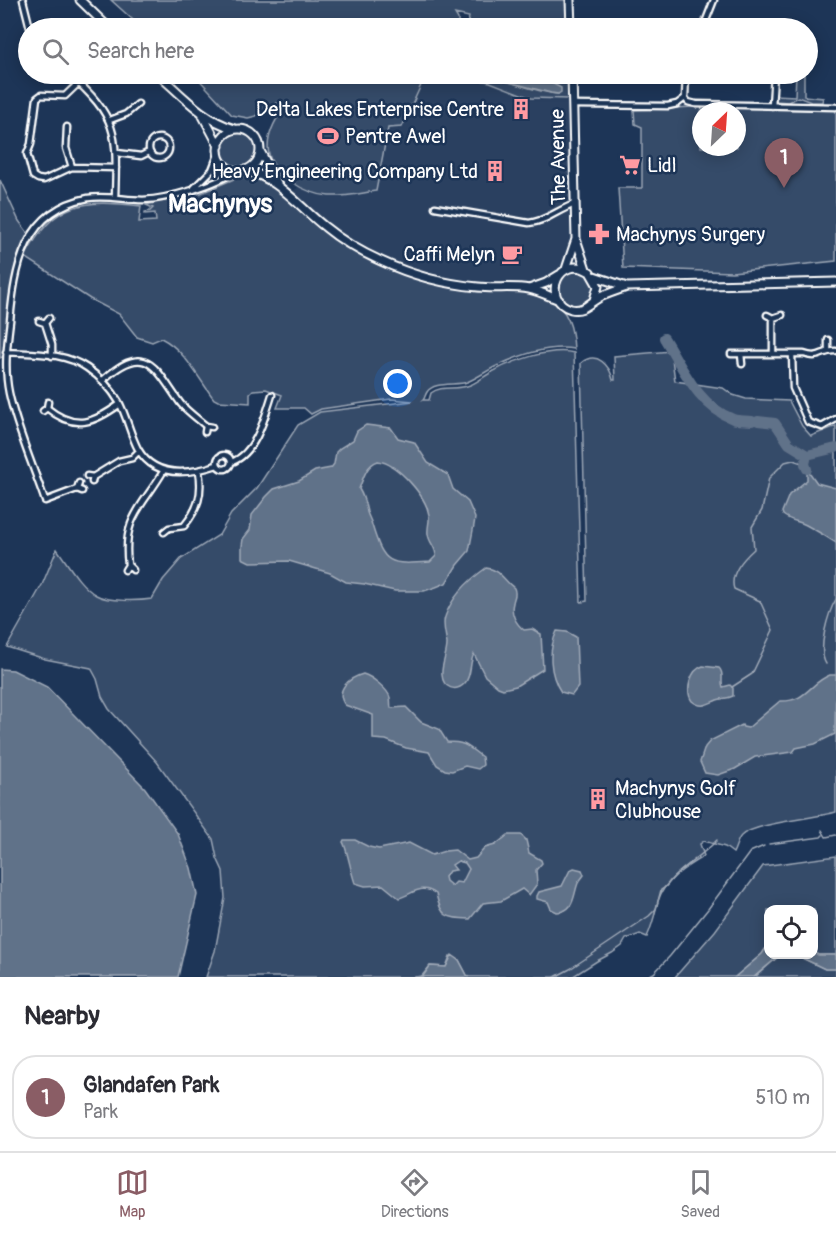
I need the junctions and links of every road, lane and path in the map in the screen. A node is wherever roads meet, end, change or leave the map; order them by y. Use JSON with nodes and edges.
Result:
{"nodes":[{"id":1,"x":22,"y":0,"type":"edge"},
{"id":2,"x":80,"y":0,"type":"edge"},
{"id":3,"x":570,"y":0,"type":"edge"},
{"id":4,"x":714,"y":0,"type":"edge"},
{"id":5,"x":27,"y":18,"type":"edge"},
{"id":6,"x":99,"y":18,"type":"edge"},
{"id":7,"x":571,"y":18,"type":"edge"},
{"id":8,"x":707,"y":18,"type":"edge"},
{"id":9,"x":77,"y":84,"type":"edge"},
{"id":10,"x":81,"y":84,"type":"edge"},
{"id":11,"x":169,"y":84,"type":"edge"},
{"id":12,"x":572,"y":84,"type":"edge"},
{"id":13,"x":686,"y":84,"type":"edge"},
{"id":14,"x":773,"y":84,"type":"edge"},
{"id":15,"x":685,"y":98,"type":"junction"},
{"id":16,"x":138,"y":104,"type":"dead end"},
{"id":17,"x":573,"y":105,"type":"junction"},
{"id":18,"x":772,"y":106,"type":"junction"},
{"id":19,"x":836,"y":107,"type":"edge"},
{"id":20,"x":202,"y":114,"type":"junction"},
{"id":21,"x":110,"y":120,"type":"junction"},
{"id":22,"x":67,"y":127,"type":"dead end"},
{"id":23,"x":237,"y":129,"type":"junction"},
{"id":24,"x":219,"y":149,"type":"junction"},
{"id":25,"x":260,"y":151,"type":"junction"},
{"id":26,"x":117,"y":153,"type":"junction"},
{"id":27,"x":149,"y":153,"type":"junction"},
{"id":28,"x":72,"y":167,"type":"junction"},
{"id":29,"x":116,"y":168,"type":"junction"},
{"id":30,"x":240,"y":170,"type":"junction"},
{"id":31,"x":278,"y":185,"type":"junction"},
{"id":32,"x":192,"y":190,"type":"junction"},
{"id":33,"x":115,"y":198,"type":"junction"},
{"id":34,"x":575,"y":204,"type":"junction"},
{"id":35,"x":435,"y":207,"type":"dead end"},
{"id":36,"x":576,"y":239,"type":"junction"},
{"id":37,"x":566,"y":269,"type":"junction"},
{"id":38,"x":586,"y":269,"type":"junction"},
{"id":39,"x":559,"y":275,"type":"junction"},
{"id":40,"x":594,"y":276,"type":"junction"},
{"id":41,"x":836,"y":282,"type":"edge"},
{"id":42,"x":627,"y":287,"type":"junction"},
{"id":43,"x":529,"y":289,"type":"junction"},
{"id":44,"x":559,"y":300,"type":"junction"},
{"id":45,"x":594,"y":300,"type":"junction"},
{"id":46,"x":766,"y":315,"type":"dead end"},
{"id":47,"x":782,"y":315,"type":"dead end"},
{"id":48,"x":49,"y":318,"type":"dead end"},
{"id":49,"x":773,"y":318,"type":"junction"},
{"id":50,"x":828,"y":340,"type":"dead end"},
{"id":51,"x":828,"y":350,"type":"junction"},
{"id":52,"x":836,"y":351,"type":"edge"},
{"id":53,"x":6,"y":352,"type":"junction"},
{"id":54,"x":731,"y":354,"type":"dead end"},
{"id":55,"x":741,"y":354,"type":"junction"},
{"id":56,"x":773,"y":354,"type":"junction"},
{"id":57,"x":792,"y":354,"type":"junction"},
{"id":58,"x":52,"y":356,"type":"junction"},
{"id":59,"x":742,"y":364,"type":"dead end"},
{"id":60,"x":103,"y":380,"type":"junction"},
{"id":61,"x":272,"y":395,"type":"dead end"},
{"id":62,"x":120,"y":404,"type":"junction"},
{"id":63,"x":46,"y":407,"type":"dead end"},
{"id":64,"x":836,"y":419,"type":"edge"},
{"id":65,"x":208,"y":428,"type":"dead end"},
{"id":66,"x":139,"y":452,"type":"junction"},
{"id":67,"x":232,"y":462,"type":"junction"},
{"id":68,"x":217,"y":465,"type":"junction"},
{"id":69,"x":164,"y":470,"type":"junction"},
{"id":70,"x":199,"y":471,"type":"junction"},
{"id":71,"x":91,"y":478,"type":"dead end"},
{"id":72,"x":79,"y":488,"type":"dead end"},
{"id":73,"x":165,"y":522,"type":"dead end"},
{"id":74,"x":169,"y":528,"type":"junction"},
{"id":75,"x":164,"y":532,"type":"dead end"},
{"id":76,"x":128,"y":565,"type":"junction"},
{"id":77,"x":125,"y":570,"type":"dead end"},
{"id":78,"x":133,"y":570,"type":"dead end"}],
"edges":[{"from":1,"to":5,"type":"street"},
{"from":2,"to":6,"type":"main road"},
{"from":3,"to":7,"type":"main road"},
{"from":4,"to":8,"type":"street"},
{"from":9,"to":28,"type":"street"},
{"from":10,"to":21,"type":"street"},
{"from":11,"to":20,"type":"main road"},
{"from":12,"to":17,"type":"main road","name":"The Avenue"},
{"from":13,"to":15,"type":"street"},
{"from":14,"to":18,"type":"street"},
{"from":15,"to":17,"type":"street"},
{"from":15,"to":18,"type":"street"},
{"from":16,"to":21,"type":"street"},
{"from":17,"to":34,"type":"main road","name":"The Avenue"},
{"from":18,"to":19,"type":"street"},
{"from":20,"to":23,"type":"main road"},
{"from":20,"to":24,"type":"main road"},
{"from":21,"to":26,"type":"street"},
{"from":22,"to":28,"type":"street"},
{"from":23,"to":24,"type":"main road"},
{"from":23,"to":25,"type":"main road"},
{"from":24,"to":30,"type":"main road"},
{"from":24,"to":32,"type":"street"},
{"from":25,"to":30,"type":"main road"},
{"from":25,"to":31,"type":"main road"},
{"from":26,"to":27,"type":"street"},
{"from":26,"to":29,"type":"street"},
{"from":27,"to":27,"type":"street"},
{"from":28,"to":29,"type":"street"},
{"from":29,"to":33,"type":"street"},
{"from":30,"to":31,"type":"main road"},
{"from":30,"to":32,"type":"street"},
{"from":31,"to":43,"type":"main road"},
{"from":32,"to":33,"type":"street"},
{"from":33,"to":53,"type":"street"},
{"from":34,"to":35,"type":"street"},
{"from":34,"to":36,"type":"main road","name":"The Avenue"},
{"from":36,"to":37,"type":"main road","name":"The Avenue"},
{"from":36,"to":38,"type":"main road","name":"The Avenue"},
{"from":37,"to":38,"type":"main road"},
{"from":37,"to":39,"type":"main road"},
{"from":38,"to":40,"type":"main road"},
{"from":39,"to":43,"type":"main road"},
{"from":39,"to":44,"type":"main road"},
{"from":40,"to":42,"type":"main road"},
{"from":40,"to":45,"type":"main road"},
{"from":41,"to":42,"type":"main road"},
{"from":42,"to":45,"type":"main road"},
{"from":43,"to":44,"type":"main road"},
{"from":44,"to":45,"type":"main road"},
{"from":46,"to":49,"type":"street"},
{"from":47,"to":49,"type":"street"},
{"from":48,"to":58,"type":"street"},
{"from":49,"to":56,"type":"street"},
{"from":50,"to":51,"type":"street"},
{"from":51,"to":52,"type":"street"},
{"from":51,"to":57,"type":"street"},
{"from":53,"to":58,"type":"street"},
{"from":53,"to":72,"type":"street"},
{"from":54,"to":55,"type":"street"},
{"from":55,"to":56,"type":"street"},
{"from":55,"to":59,"type":"street"},
{"from":56,"to":57,"type":"street"},
{"from":57,"to":64,"type":"street"},
{"from":58,"to":60,"type":"street"},
{"from":60,"to":62,"type":"street"},
{"from":60,"to":65,"type":"street"},
{"from":61,"to":67,"type":"street"},
{"from":62,"to":63,"type":"street"},
{"from":62,"to":66,"type":"street"},
{"from":66,"to":69,"type":"street"},
{"from":66,"to":71,"type":"street"},
{"from":67,"to":68,"type":"street"},
{"from":67,"to":68,"type":"street"},
{"from":68,"to":70,"type":"street"},
{"from":69,"to":70,"type":"street"},
{"from":69,"to":76,"type":"street"},
{"from":70,"to":74,"type":"street"},
{"from":73,"to":74,"type":"street"},
{"from":74,"to":75,"type":"street"},
{"from":76,"to":77,"type":"street"},
{"from":76,"to":78,"type":"street"}]}
